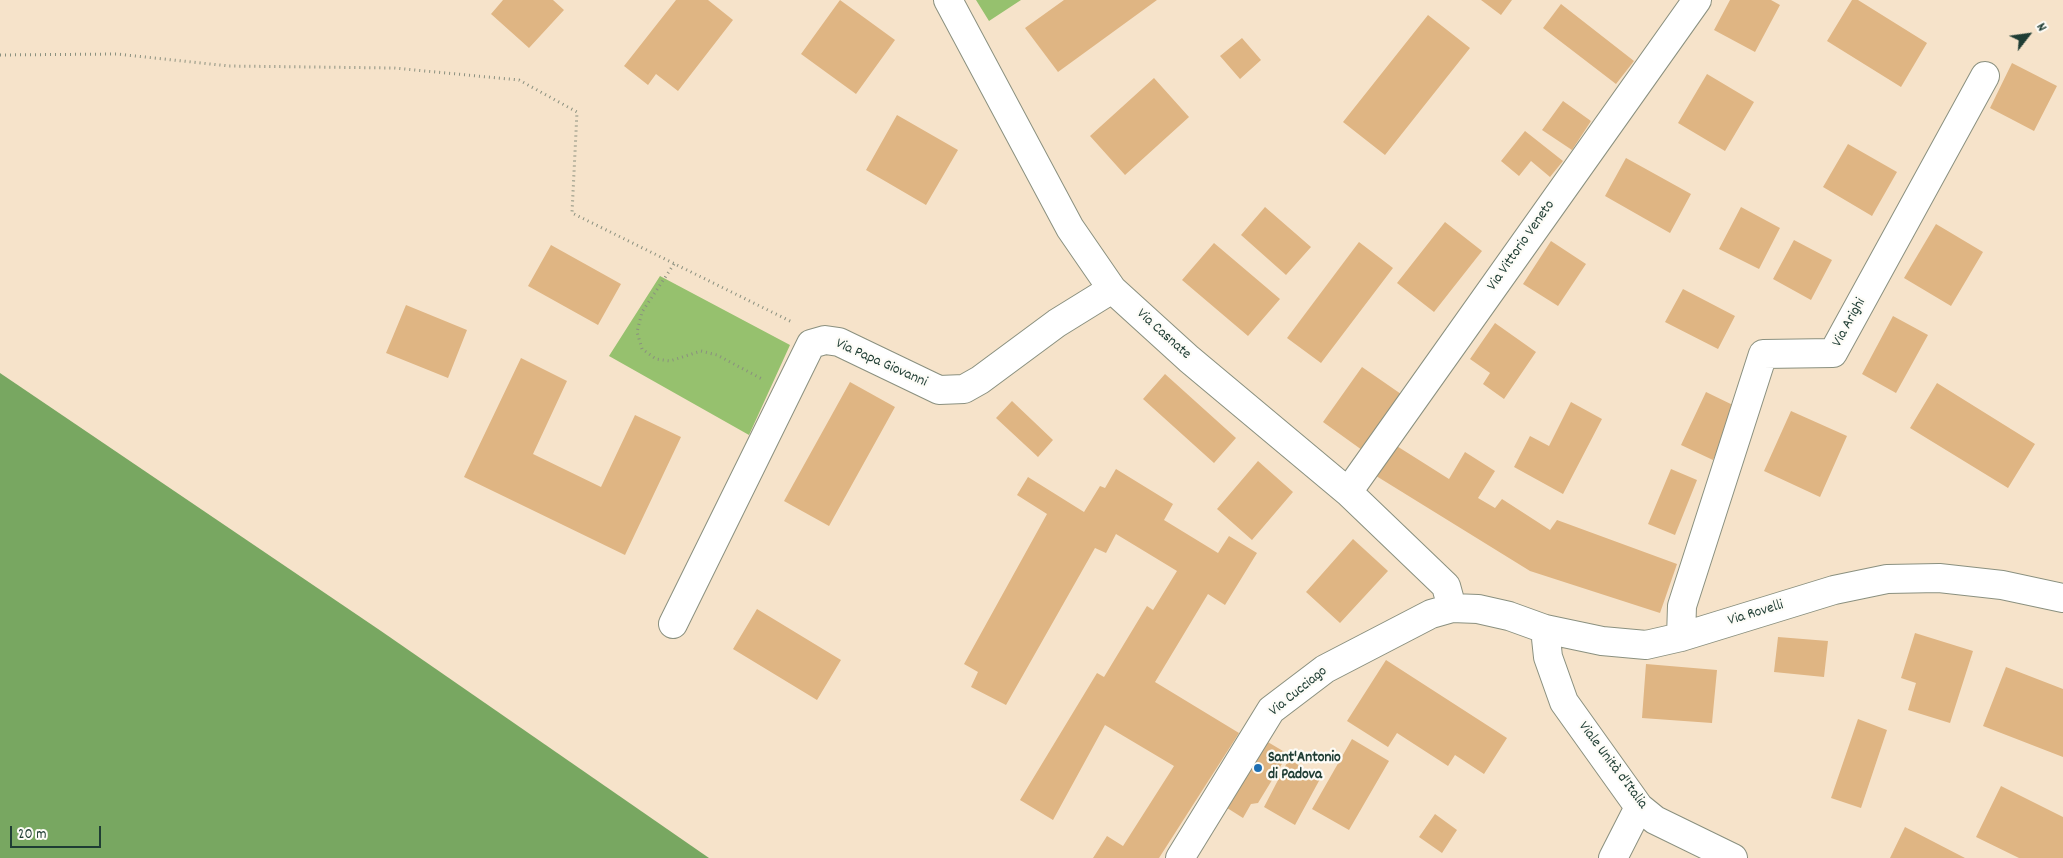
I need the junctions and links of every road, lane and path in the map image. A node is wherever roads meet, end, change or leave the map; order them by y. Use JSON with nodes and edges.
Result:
{"nodes":[{"id":1,"x":948,"y":0,"type":"edge"},
{"id":2,"x":1697,"y":0,"type":"edge"},
{"id":3,"x":0,"y":55,"type":"edge"},
{"id":4,"x":1985,"y":76,"type":"dead end"},
{"id":5,"x":674,"y":264,"type":"junction"},
{"id":6,"x":1112,"y":289,"type":"junction"},
{"id":7,"x":811,"y":344,"type":"junction"},
{"id":8,"x":787,"y":392,"type":"junction"},
{"id":9,"x":1348,"y":492,"type":"junction"},
{"id":10,"x":2063,"y":598,"type":"edge"},
{"id":11,"x":1452,"y":608,"type":"junction"},
{"id":12,"x":673,"y":624,"type":"dead end"},
{"id":13,"x":1545,"y":629,"type":"junction"},
{"id":14,"x":1681,"y":637,"type":"junction"},
{"id":15,"x":1639,"y":807,"type":"junction"},
{"id":16,"x":1180,"y":858,"type":"edge"},
{"id":17,"x":1613,"y":858,"type":"edge"},
{"id":18,"x":1733,"y":858,"type":"edge"}],
"edges":[{"from":1,"to":6,"type":"street","name":"Via Casnate"},
{"from":2,"to":9,"type":"street","name":"Via Vittorio Veneto"},
{"from":3,"to":5,"type":"path"},
{"from":4,"to":14,"type":"street","name":"Via Arighi"},
{"from":5,"to":7,"type":"path"},
{"from":5,"to":8,"type":"path"},
{"from":6,"to":7,"type":"street","name":"Via Papa Giovanni"},
{"from":6,"to":9,"type":"street","name":"Via Casnate"},
{"from":7,"to":8,"type":"street","name":"Via Papa Giovanni"},
{"from":8,"to":12,"type":"street","name":"Via Papa Giovanni"},
{"from":9,"to":11,"type":"street","name":"Via Casnate"},
{"from":10,"to":14,"type":"street","name":"Via Rovelli"},
{"from":11,"to":13,"type":"street","name":"Via Rovelli"},
{"from":11,"to":16,"type":"street","name":"Via Cucciago"},
{"from":13,"to":14,"type":"street","name":"Via Rovelli"},
{"from":13,"to":15,"type":"street","name":"Viale Unità d'Italia"},
{"from":15,"to":17,"type":"street"},
{"from":15,"to":18,"type":"street","name":"Viale Unità d'Italia"}]}
